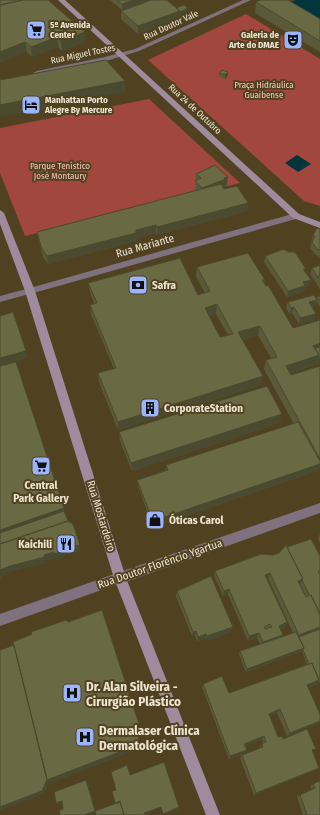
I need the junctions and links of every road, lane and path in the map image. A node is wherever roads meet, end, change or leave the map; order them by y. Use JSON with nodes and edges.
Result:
{"nodes":[{"id":1,"x":61,"y":0,"type":"edge"},
{"id":2,"x":248,"y":0,"type":"edge"},
{"id":3,"x":122,"y":55,"type":"junction"},
{"id":4,"x":30,"y":75,"type":"edge"},
{"id":5,"x":0,"y":213,"type":"edge"},
{"id":6,"x":296,"y":216,"type":"junction"},
{"id":7,"x":320,"y":225,"type":"edge"},
{"id":8,"x":30,"y":291,"type":"junction"},
{"id":9,"x":0,"y":299,"type":"edge"},
{"id":10,"x":320,"y":508,"type":"edge"},
{"id":11,"x":120,"y":578,"type":"junction"},
{"id":12,"x":0,"y":620,"type":"edge"},
{"id":13,"x":213,"y":815,"type":"edge"}],
"edges":[{"from":1,"to":3,"type":"main road","name":"Rua 24 de Outubro"},
{"from":2,"to":3,"type":"street","name":"Rua Doutor Vale"},
{"from":3,"to":4,"type":"street","name":"Rua Miguel Tostes"},
{"from":3,"to":6,"type":"main road","name":"Rua 24 de Outubro"},
{"from":5,"to":8,"type":"main road","name":"Rua Mostardeiro"},
{"from":6,"to":7,"type":"main road","name":"Rua 24 de Outubro"},
{"from":6,"to":8,"type":"street","name":"Rua Mariante"},
{"from":8,"to":9,"type":"street","name":"Rua Mariante"},
{"from":8,"to":11,"type":"main road","name":"Rua Mostardeiro"},
{"from":10,"to":11,"type":"street","name":"Rua Doutor Florêncio Ygartua"},
{"from":11,"to":12,"type":"street","name":"Rua Doutor Florêncio Ygartua"},
{"from":11,"to":13,"type":"main road","name":"Rua Mostardeiro"}]}
